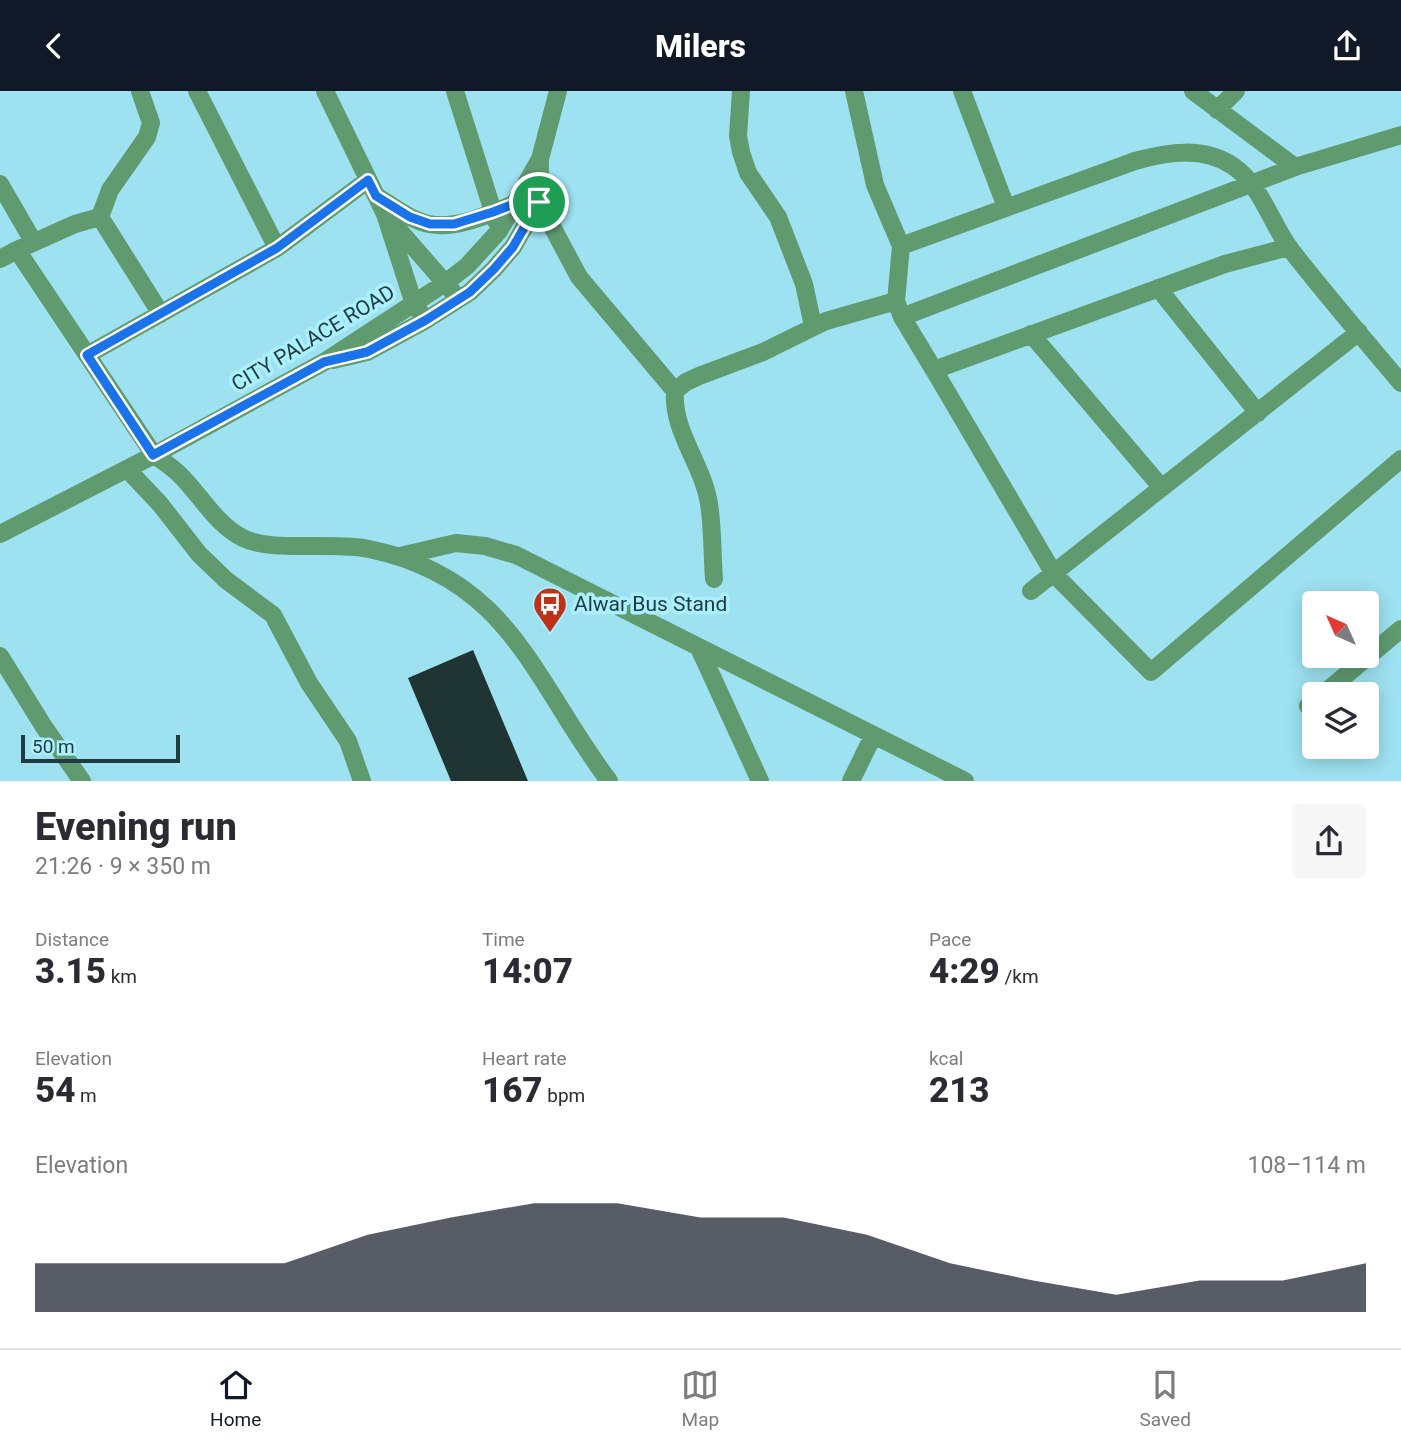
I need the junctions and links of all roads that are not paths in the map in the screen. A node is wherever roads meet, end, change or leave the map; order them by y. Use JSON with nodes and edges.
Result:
{"nodes":[{"id":1,"x":140,"y":91,"type":"edge"},
{"id":2,"x":197,"y":91,"type":"edge"},
{"id":3,"x":325,"y":91,"type":"edge"},
{"id":4,"x":455,"y":91,"type":"edge"},
{"id":5,"x":558,"y":91,"type":"edge"},
{"id":6,"x":741,"y":91,"type":"edge"},
{"id":7,"x":854,"y":91,"type":"edge"},
{"id":8,"x":962,"y":91,"type":"edge"},
{"id":9,"x":1193,"y":91,"type":"edge"},
{"id":10,"x":1236,"y":91,"type":"edge"},
{"id":11,"x":1217,"y":110,"type":"junction"},
{"id":12,"x":1401,"y":135,"type":"edge"},
{"id":13,"x":540,"y":159,"type":"junction"},
{"id":14,"x":1295,"y":167,"type":"junction"},
{"id":15,"x":0,"y":184,"type":"edge"},
{"id":16,"x":1252,"y":184,"type":"junction"},
{"id":17,"x":372,"y":188,"type":"junction"},
{"id":18,"x":519,"y":196,"type":"junction"},
{"id":19,"x":539,"y":202,"type":"junction"},
{"id":20,"x":1006,"y":207,"type":"junction"},
{"id":21,"x":493,"y":212,"type":"junction"},
{"id":22,"x":385,"y":215,"type":"junction"},
{"id":23,"x":100,"y":217,"type":"junction"},
{"id":24,"x":499,"y":231,"type":"junction"},
{"id":25,"x":33,"y":241,"type":"junction"},
{"id":26,"x":901,"y":246,"type":"junction"},
{"id":27,"x":1289,"y":247,"type":"junction"},
{"id":28,"x":277,"y":248,"type":"junction"},
{"id":29,"x":17,"y":250,"type":"junction"},
{"id":30,"x":0,"y":259,"type":"edge"},
{"id":31,"x":445,"y":283,"type":"junction"},
{"id":32,"x":1158,"y":288,"type":"junction"},
{"id":33,"x":458,"y":299,"type":"junction"},
{"id":34,"x":414,"y":304,"type":"junction"},
{"id":35,"x":899,"y":309,"type":"junction"},
{"id":36,"x":161,"y":314,"type":"junction"},
{"id":37,"x":426,"y":320,"type":"junction"},
{"id":38,"x":813,"y":326,"type":"junction"},
{"id":39,"x":1359,"y":333,"type":"junction"},
{"id":40,"x":1031,"y":334,"type":"junction"},
{"id":41,"x":87,"y":355,"type":"junction"},
{"id":42,"x":324,"y":362,"type":"junction"},
{"id":43,"x":934,"y":370,"type":"junction"},
{"id":44,"x":1401,"y":383,"type":"edge"},
{"id":45,"x":675,"y":391,"type":"junction"},
{"id":46,"x":1258,"y":413,"type":"junction"},
{"id":47,"x":153,"y":455,"type":"junction"},
{"id":48,"x":1401,"y":459,"type":"edge"},
{"id":49,"x":127,"y":469,"type":"junction"},
{"id":50,"x":1162,"y":488,"type":"junction"},
{"id":51,"x":0,"y":534,"type":"edge"},
{"id":52,"x":400,"y":556,"type":"junction"},
{"id":53,"x":1054,"y":573,"type":"junction"},
{"id":54,"x":713,"y":579,"type":"dead end"},
{"id":55,"x":1031,"y":591,"type":"dead end"},
{"id":56,"x":1401,"y":629,"type":"edge"},
{"id":57,"x":699,"y":648,"type":"junction"},
{"id":58,"x":0,"y":656,"type":"edge"},
{"id":59,"x":1338,"y":682,"type":"edge"},
{"id":60,"x":873,"y":736,"type":"junction"},
{"id":61,"x":82,"y":781,"type":"edge"},
{"id":62,"x":362,"y":781,"type":"edge"},
{"id":63,"x":609,"y":781,"type":"edge"},
{"id":64,"x":761,"y":781,"type":"edge"},
{"id":65,"x":851,"y":781,"type":"edge"},
{"id":66,"x":965,"y":781,"type":"edge"}],
"edges":[{"from":1,"to":23,"type":"street"},
{"from":2,"to":28,"type":"street"},
{"from":3,"to":17,"type":"street"},
{"from":4,"to":21,"type":"street"},
{"from":5,"to":13,"type":"street","name":"CITY PALACE ROAD"},
{"from":6,"to":38,"type":"street"},
{"from":7,"to":26,"type":"street"},
{"from":8,"to":20,"type":"street"},
{"from":9,"to":11,"type":"street"},
{"from":10,"to":11,"type":"street"},
{"from":11,"to":14,"type":"street"},
{"from":12,"to":14,"type":"street"},
{"from":13,"to":18,"type":"street","name":"CITY PALACE ROAD"},
{"from":13,"to":19,"type":"street"},
{"from":14,"to":16,"type":"street"},
{"from":15,"to":25,"type":"street"},
{"from":16,"to":20,"type":"street"},
{"from":16,"to":27,"type":"street"},
{"from":16,"to":35,"type":"street"},
{"from":17,"to":21,"type":"street"},
{"from":17,"to":22,"type":"street"},
{"from":17,"to":28,"type":"street"},
{"from":18,"to":19,"type":"street"},
{"from":18,"to":21,"type":"street"},
{"from":18,"to":24,"type":"street","name":"CITY PALACE ROAD"},
{"from":19,"to":33,"type":"street"},
{"from":19,"to":45,"type":"street"},
{"from":20,"to":26,"type":"street"},
{"from":21,"to":24,"type":"street"},
{"from":22,"to":31,"type":"street"},
{"from":22,"to":34,"type":"street"},
{"from":23,"to":25,"type":"street"},
{"from":23,"to":36,"type":"street"},
{"from":24,"to":31,"type":"street","name":"CITY PALACE ROAD"},
{"from":25,"to":29,"type":"street"},
{"from":26,"to":35,"type":"street"},
{"from":27,"to":32,"type":"street"},
{"from":27,"to":39,"type":"street"},
{"from":28,"to":36,"type":"street"},
{"from":29,"to":30,"type":"street"},
{"from":29,"to":41,"type":"street"},
{"from":31,"to":33,"type":"street"},
{"from":31,"to":34,"type":"street","name":"CITY PALACE ROAD"},
{"from":32,"to":40,"type":"street"},
{"from":32,"to":46,"type":"street"},
{"from":33,"to":37,"type":"street"},
{"from":34,"to":37,"type":"street"},
{"from":34,"to":42,"type":"street","name":"CITY PALACE ROAD"},
{"from":35,"to":38,"type":"street"},
{"from":35,"to":43,"type":"street"},
{"from":36,"to":41,"type":"street"},
{"from":37,"to":42,"type":"street"},
{"from":38,"to":45,"type":"street"},
{"from":39,"to":44,"type":"street"},
{"from":39,"to":46,"type":"street"},
{"from":40,"to":43,"type":"street"},
{"from":40,"to":50,"type":"street"},
{"from":41,"to":47,"type":"street"},
{"from":42,"to":47,"type":"street","name":"CITY PALACE ROAD"},
{"from":43,"to":53,"type":"street"},
{"from":45,"to":54,"type":"street"},
{"from":46,"to":50,"type":"street"},
{"from":47,"to":49,"type":"street","name":"CITY PALACE ROAD"},
{"from":47,"to":52,"type":"street"},
{"from":48,"to":53,"type":"street"},
{"from":49,"to":51,"type":"street","name":"CITY PALACE ROAD"},
{"from":49,"to":62,"type":"street"},
{"from":50,"to":53,"type":"street"},
{"from":52,"to":57,"type":"street"},
{"from":52,"to":63,"type":"street"},
{"from":53,"to":55,"type":"street"},
{"from":56,"to":59,"type":"street"},
{"from":57,"to":60,"type":"street"},
{"from":57,"to":64,"type":"street"},
{"from":58,"to":61,"type":"street"},
{"from":60,"to":65,"type":"street"},
{"from":60,"to":66,"type":"street"}]}
